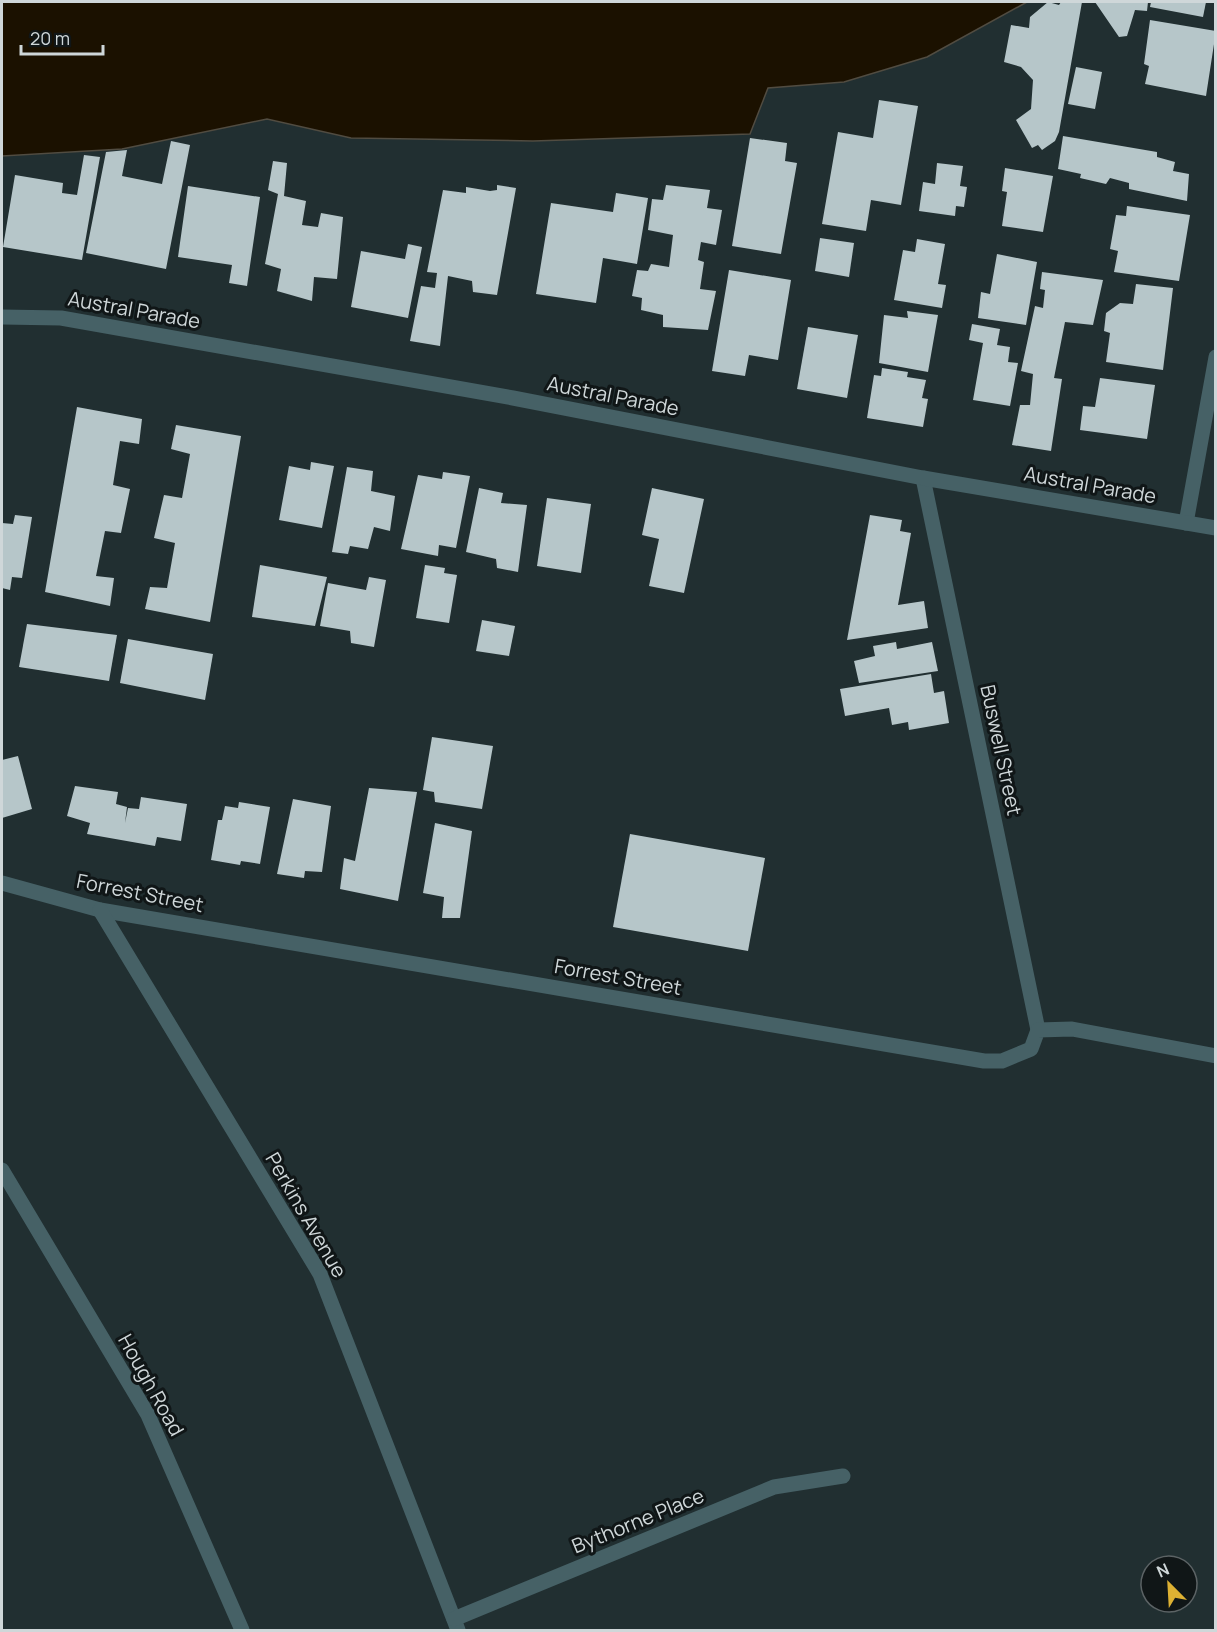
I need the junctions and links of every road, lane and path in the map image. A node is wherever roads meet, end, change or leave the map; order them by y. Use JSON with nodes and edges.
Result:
{"nodes":[{"id":1,"x":2,"y":316,"type":"edge"},
{"id":2,"x":1215,"y":357,"type":"edge"},
{"id":3,"x":923,"y":478,"type":"junction"},
{"id":4,"x":1186,"y":523,"type":"junction"},
{"id":5,"x":1215,"y":528,"type":"edge"},
{"id":6,"x":2,"y":883,"type":"edge"},
{"id":7,"x":100,"y":910,"type":"junction"},
{"id":8,"x":1038,"y":1030,"type":"junction"},
{"id":9,"x":1215,"y":1056,"type":"edge"},
{"id":10,"x":2,"y":1170,"type":"edge"},
{"id":11,"x":843,"y":1476,"type":"dead end"},
{"id":12,"x":456,"y":1625,"type":"edge"},
{"id":13,"x":242,"y":1630,"type":"edge"}],
"edges":[{"from":1,"to":3,"type":"street","name":"Austral Parade"},
{"from":2,"to":4,"type":"street"},
{"from":3,"to":4,"type":"street","name":"Austral Parade"},
{"from":3,"to":8,"type":"street","name":"Buswell Street"},
{"from":4,"to":5,"type":"street","name":"Austral Parade"},
{"from":6,"to":7,"type":"street","name":"Forrest Street"},
{"from":7,"to":8,"type":"street","name":"Forrest Street"},
{"from":7,"to":12,"type":"street","name":"Perkins Avenue"},
{"from":8,"to":9,"type":"street"},
{"from":10,"to":13,"type":"street","name":"Hough Road"},
{"from":11,"to":12,"type":"street","name":"Bythorne Place"}]}
